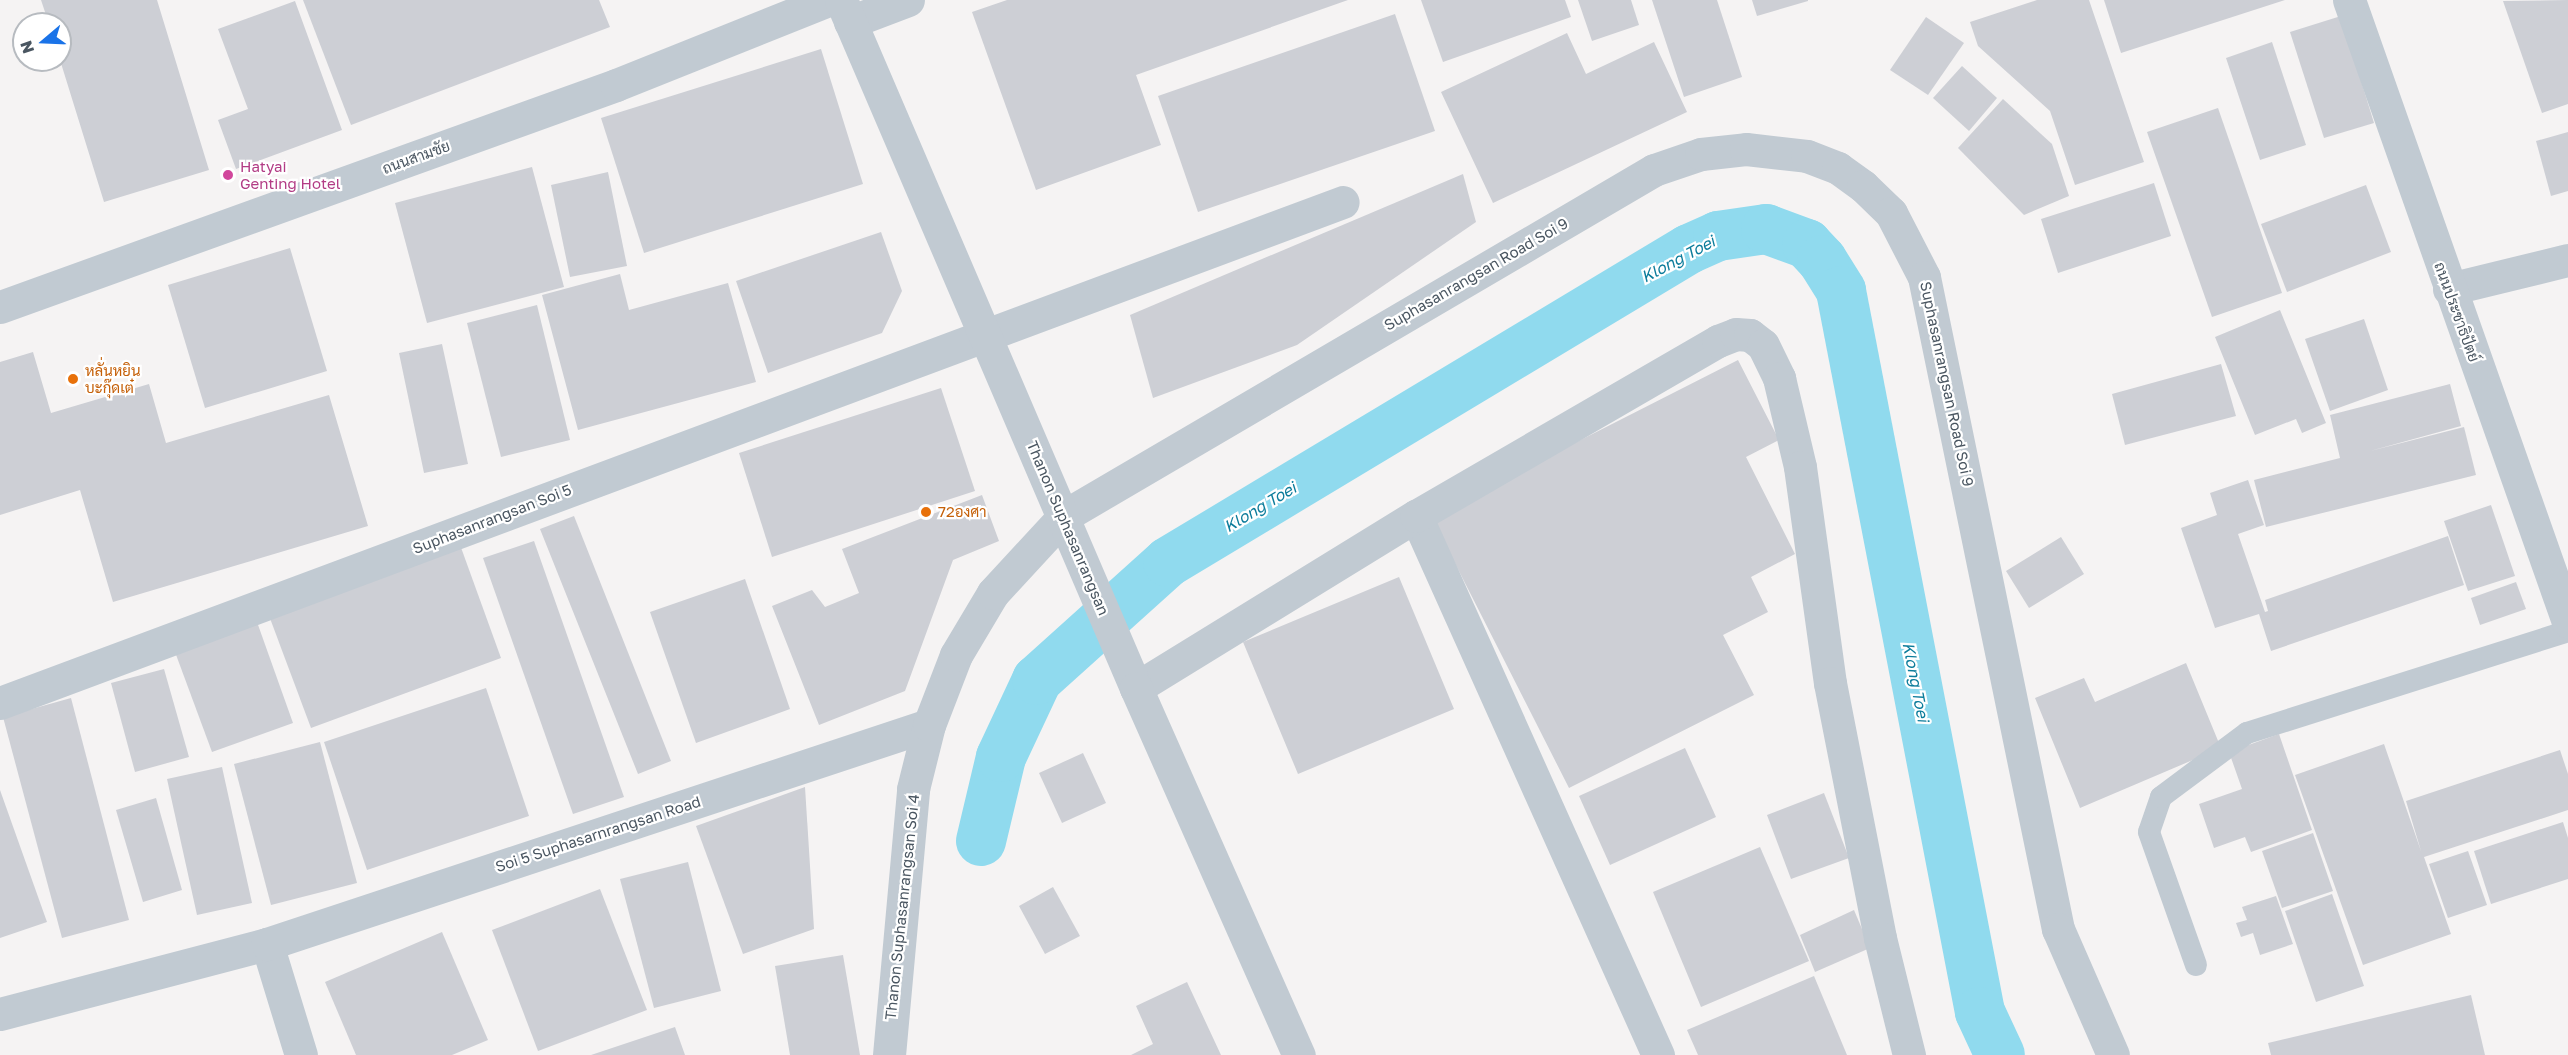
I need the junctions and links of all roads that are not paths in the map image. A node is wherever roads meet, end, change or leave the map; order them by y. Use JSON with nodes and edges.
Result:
{"nodes":[{"id":1,"x":909,"y":0,"type":"edge"},
{"id":2,"x":2349,"y":0,"type":"edge"},
{"id":3,"x":840,"y":7,"type":"edge"},
{"id":4,"x":1343,"y":202,"type":"dead end"},
{"id":5,"x":2568,"y":260,"type":"edge"},
{"id":6,"x":2449,"y":289,"type":"junction"},
{"id":7,"x":0,"y":307,"type":"edge"},
{"id":8,"x":984,"y":334,"type":"junction"},
{"id":9,"x":1064,"y":516,"type":"junction"},
{"id":10,"x":1416,"y":516,"type":"junction"},
{"id":11,"x":2568,"y":622,"type":"edge"},
{"id":12,"x":2568,"y":631,"type":"edge"},
{"id":13,"x":1136,"y":688,"type":"junction"},
{"id":14,"x":0,"y":703,"type":"edge"},
{"id":15,"x":929,"y":725,"type":"junction"},
{"id":16,"x":267,"y":944,"type":"junction"},
{"id":17,"x":2196,"y":965,"type":"dead end"},
{"id":18,"x":0,"y":1014,"type":"edge"},
{"id":19,"x":301,"y":1055,"type":"edge"},
{"id":20,"x":889,"y":1055,"type":"edge"},
{"id":21,"x":1299,"y":1055,"type":"edge"},
{"id":22,"x":1658,"y":1055,"type":"edge"},
{"id":23,"x":1909,"y":1055,"type":"edge"},
{"id":24,"x":2113,"y":1055,"type":"edge"}],
"edges":[{"from":1,"to":3,"type":"street","name":"ถนนสามชัย"},
{"from":2,"to":6,"type":"street","name":"ถนนประชาธิปัตย์"},
{"from":3,"to":7,"type":"street","name":"ถนนสามชัย"},
{"from":3,"to":8,"type":"street","name":"Thanon Suphasanrangsan"},
{"from":4,"to":8,"type":"street","name":"Suphasanrangsan Soi 5"},
{"from":5,"to":6,"type":"street"},
{"from":6,"to":11,"type":"street","name":"ถนนประชาธิปัตย์"},
{"from":8,"to":9,"type":"street","name":"Thanon Suphasanrangsan"},
{"from":8,"to":14,"type":"street","name":"Suphasanrangsan Soi 5"},
{"from":9,"to":13,"type":"street","name":"Thanon Suphasanrangsan"},
{"from":9,"to":15,"type":"street","name":"Thanon Suphasanrangsan Soi 4"},
{"from":9,"to":24,"type":"street","name":"Suphasanrangsan Road Soi 9"},
{"from":10,"to":13,"type":"street"},
{"from":10,"to":22,"type":"street"},
{"from":10,"to":23,"type":"street"},
{"from":12,"to":17,"type":"lane"},
{"from":13,"to":21,"type":"street","name":"Thanon Suphasanrangsan"},
{"from":15,"to":16,"type":"street","name":"Soi 5 Suphasarnrangsan Road"},
{"from":15,"to":20,"type":"street","name":"Thanon Suphasanrangsan Soi 4"},
{"from":16,"to":18,"type":"street","name":"Soi 5 Suphasarnrangsan Road"},
{"from":16,"to":19,"type":"street"}]}
